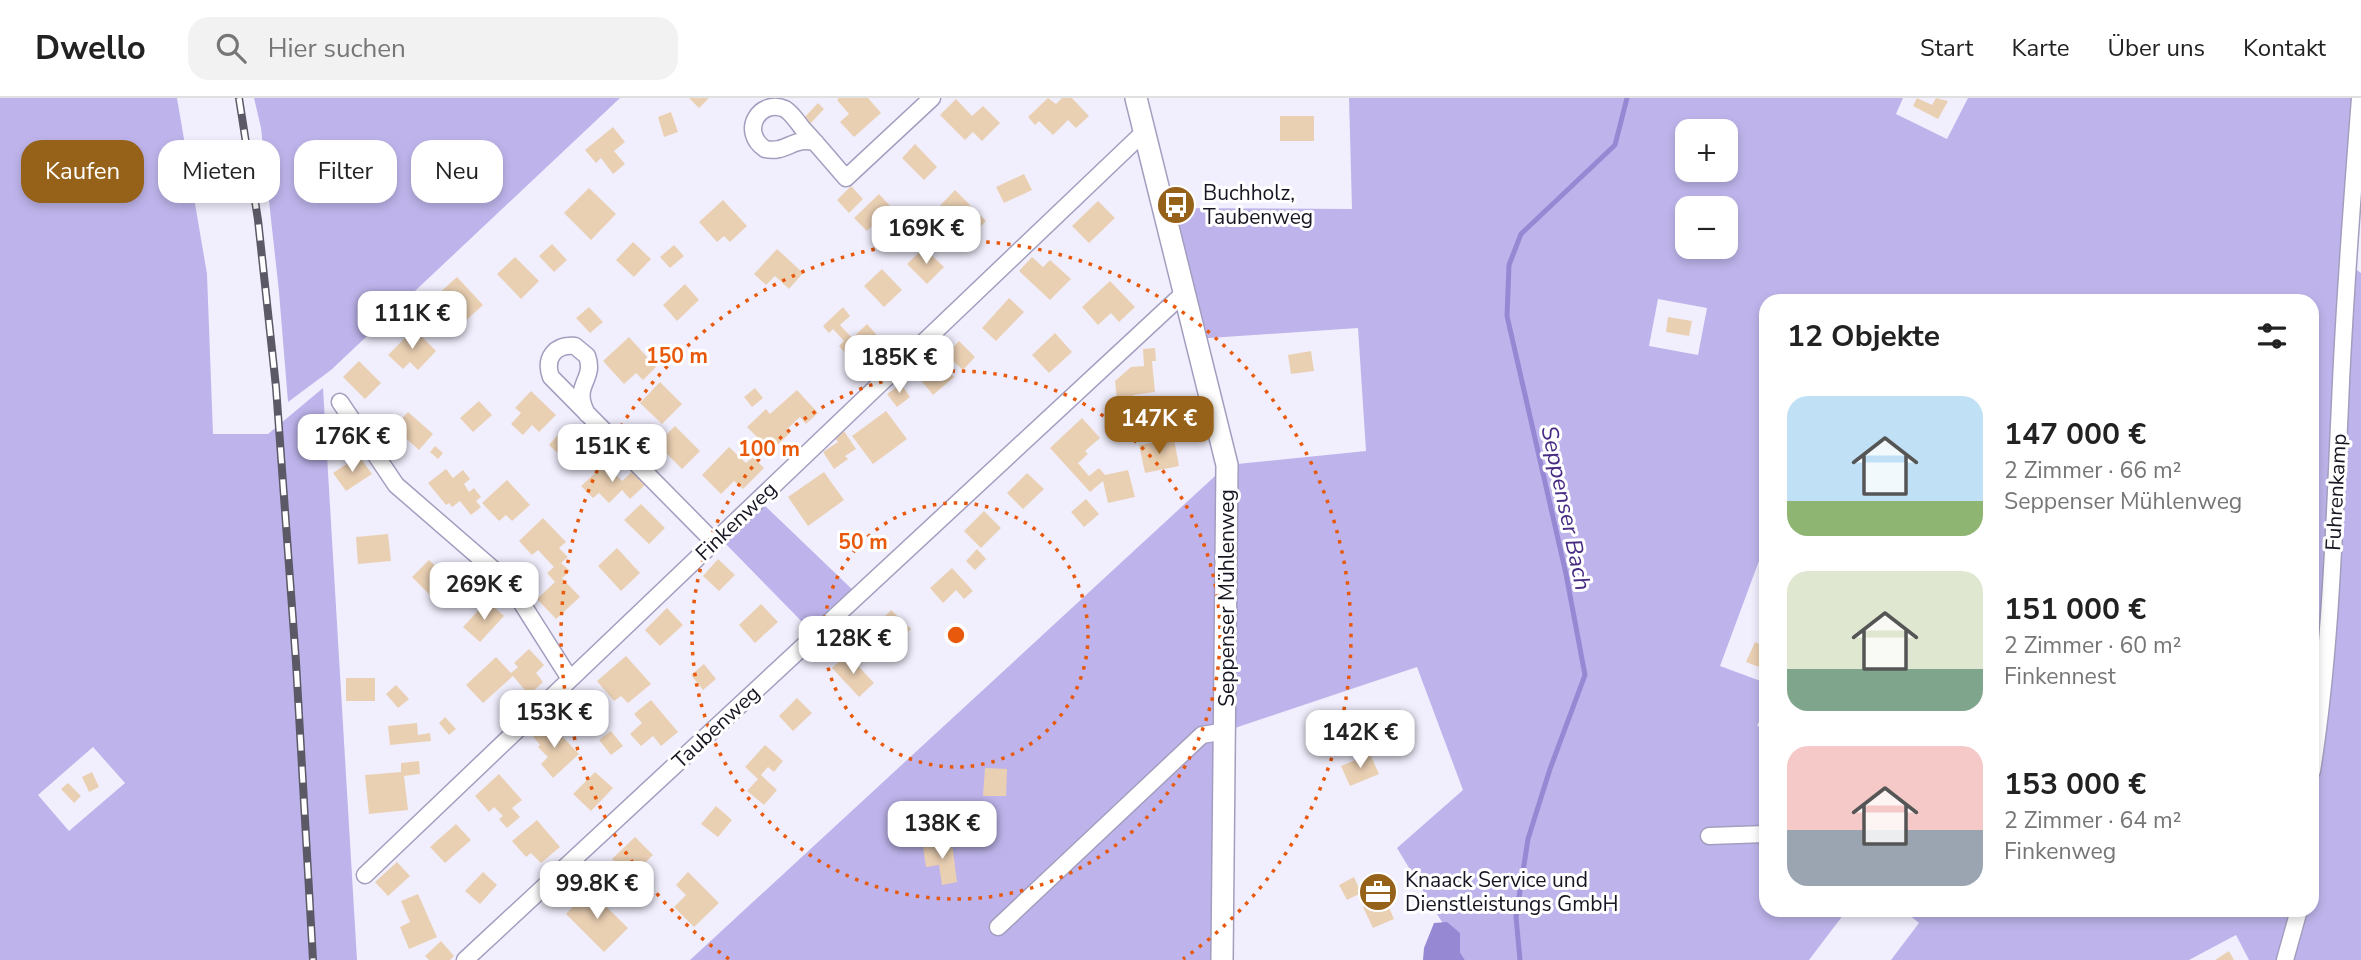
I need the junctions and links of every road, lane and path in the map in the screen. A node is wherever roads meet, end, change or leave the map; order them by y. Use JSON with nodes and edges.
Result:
{"nodes":[{"id":1,"x":932,"y":98,"type":"edge"},
{"id":2,"x":1136,"y":98,"type":"edge"},
{"id":3,"x":2360,"y":98,"type":"edge"},
{"id":4,"x":1144,"y":132,"type":"junction"},
{"id":5,"x":816,"y":143,"type":"dead end"},
{"id":6,"x":2347,"y":255,"type":"junction"},
{"id":7,"x":2361,"y":265,"type":"edge"},
{"id":8,"x":1184,"y":293,"type":"junction"},
{"id":9,"x":340,"y":402,"type":"dead end"},
{"id":10,"x":587,"y":414,"type":"dead end"},
{"id":11,"x":714,"y":542,"type":"junction"},
{"id":12,"x":570,"y":679,"type":"junction"},
{"id":13,"x":2319,"y":726,"type":"edge"},
{"id":14,"x":1226,"y":731,"type":"junction"},
{"id":15,"x":1759,"y":834,"type":"edge"},
{"id":16,"x":1709,"y":836,"type":"dead end"},
{"id":17,"x":365,"y":875,"type":"dead end"},
{"id":18,"x":2297,"y":917,"type":"edge"},
{"id":19,"x":998,"y":927,"type":"dead end"},
{"id":20,"x":465,"y":960,"type":"edge"},
{"id":21,"x":1222,"y":960,"type":"edge"},
{"id":22,"x":2285,"y":960,"type":"edge"}],
"edges":[{"from":1,"to":5,"type":"street"},
{"from":2,"to":4,"type":"street","name":"Seppenser Mühlenweg"},
{"from":3,"to":6,"type":"street","name":"Fuhrenkamp"},
{"from":4,"to":8,"type":"street","name":"Seppenser Mühlenweg"},
{"from":4,"to":11,"type":"street","name":"Finkenweg"},
{"from":6,"to":7,"type":"street"},
{"from":6,"to":13,"type":"street","name":"Fuhrenkamp"},
{"from":8,"to":14,"type":"street","name":"Seppenser Mühlenweg"},
{"from":8,"to":20,"type":"street","name":"Taubenweg"},
{"from":9,"to":12,"type":"street"},
{"from":10,"to":11,"type":"street"},
{"from":11,"to":12,"type":"street","name":"Finkenweg"},
{"from":12,"to":17,"type":"street","name":"Finkenweg"},
{"from":14,"to":19,"type":"street","name":"Seppenser Mühlenweg"},
{"from":14,"to":21,"type":"street","name":"Seppenser Mühlenweg"},
{"from":15,"to":16,"type":"street"},
{"from":18,"to":22,"type":"street"}]}
